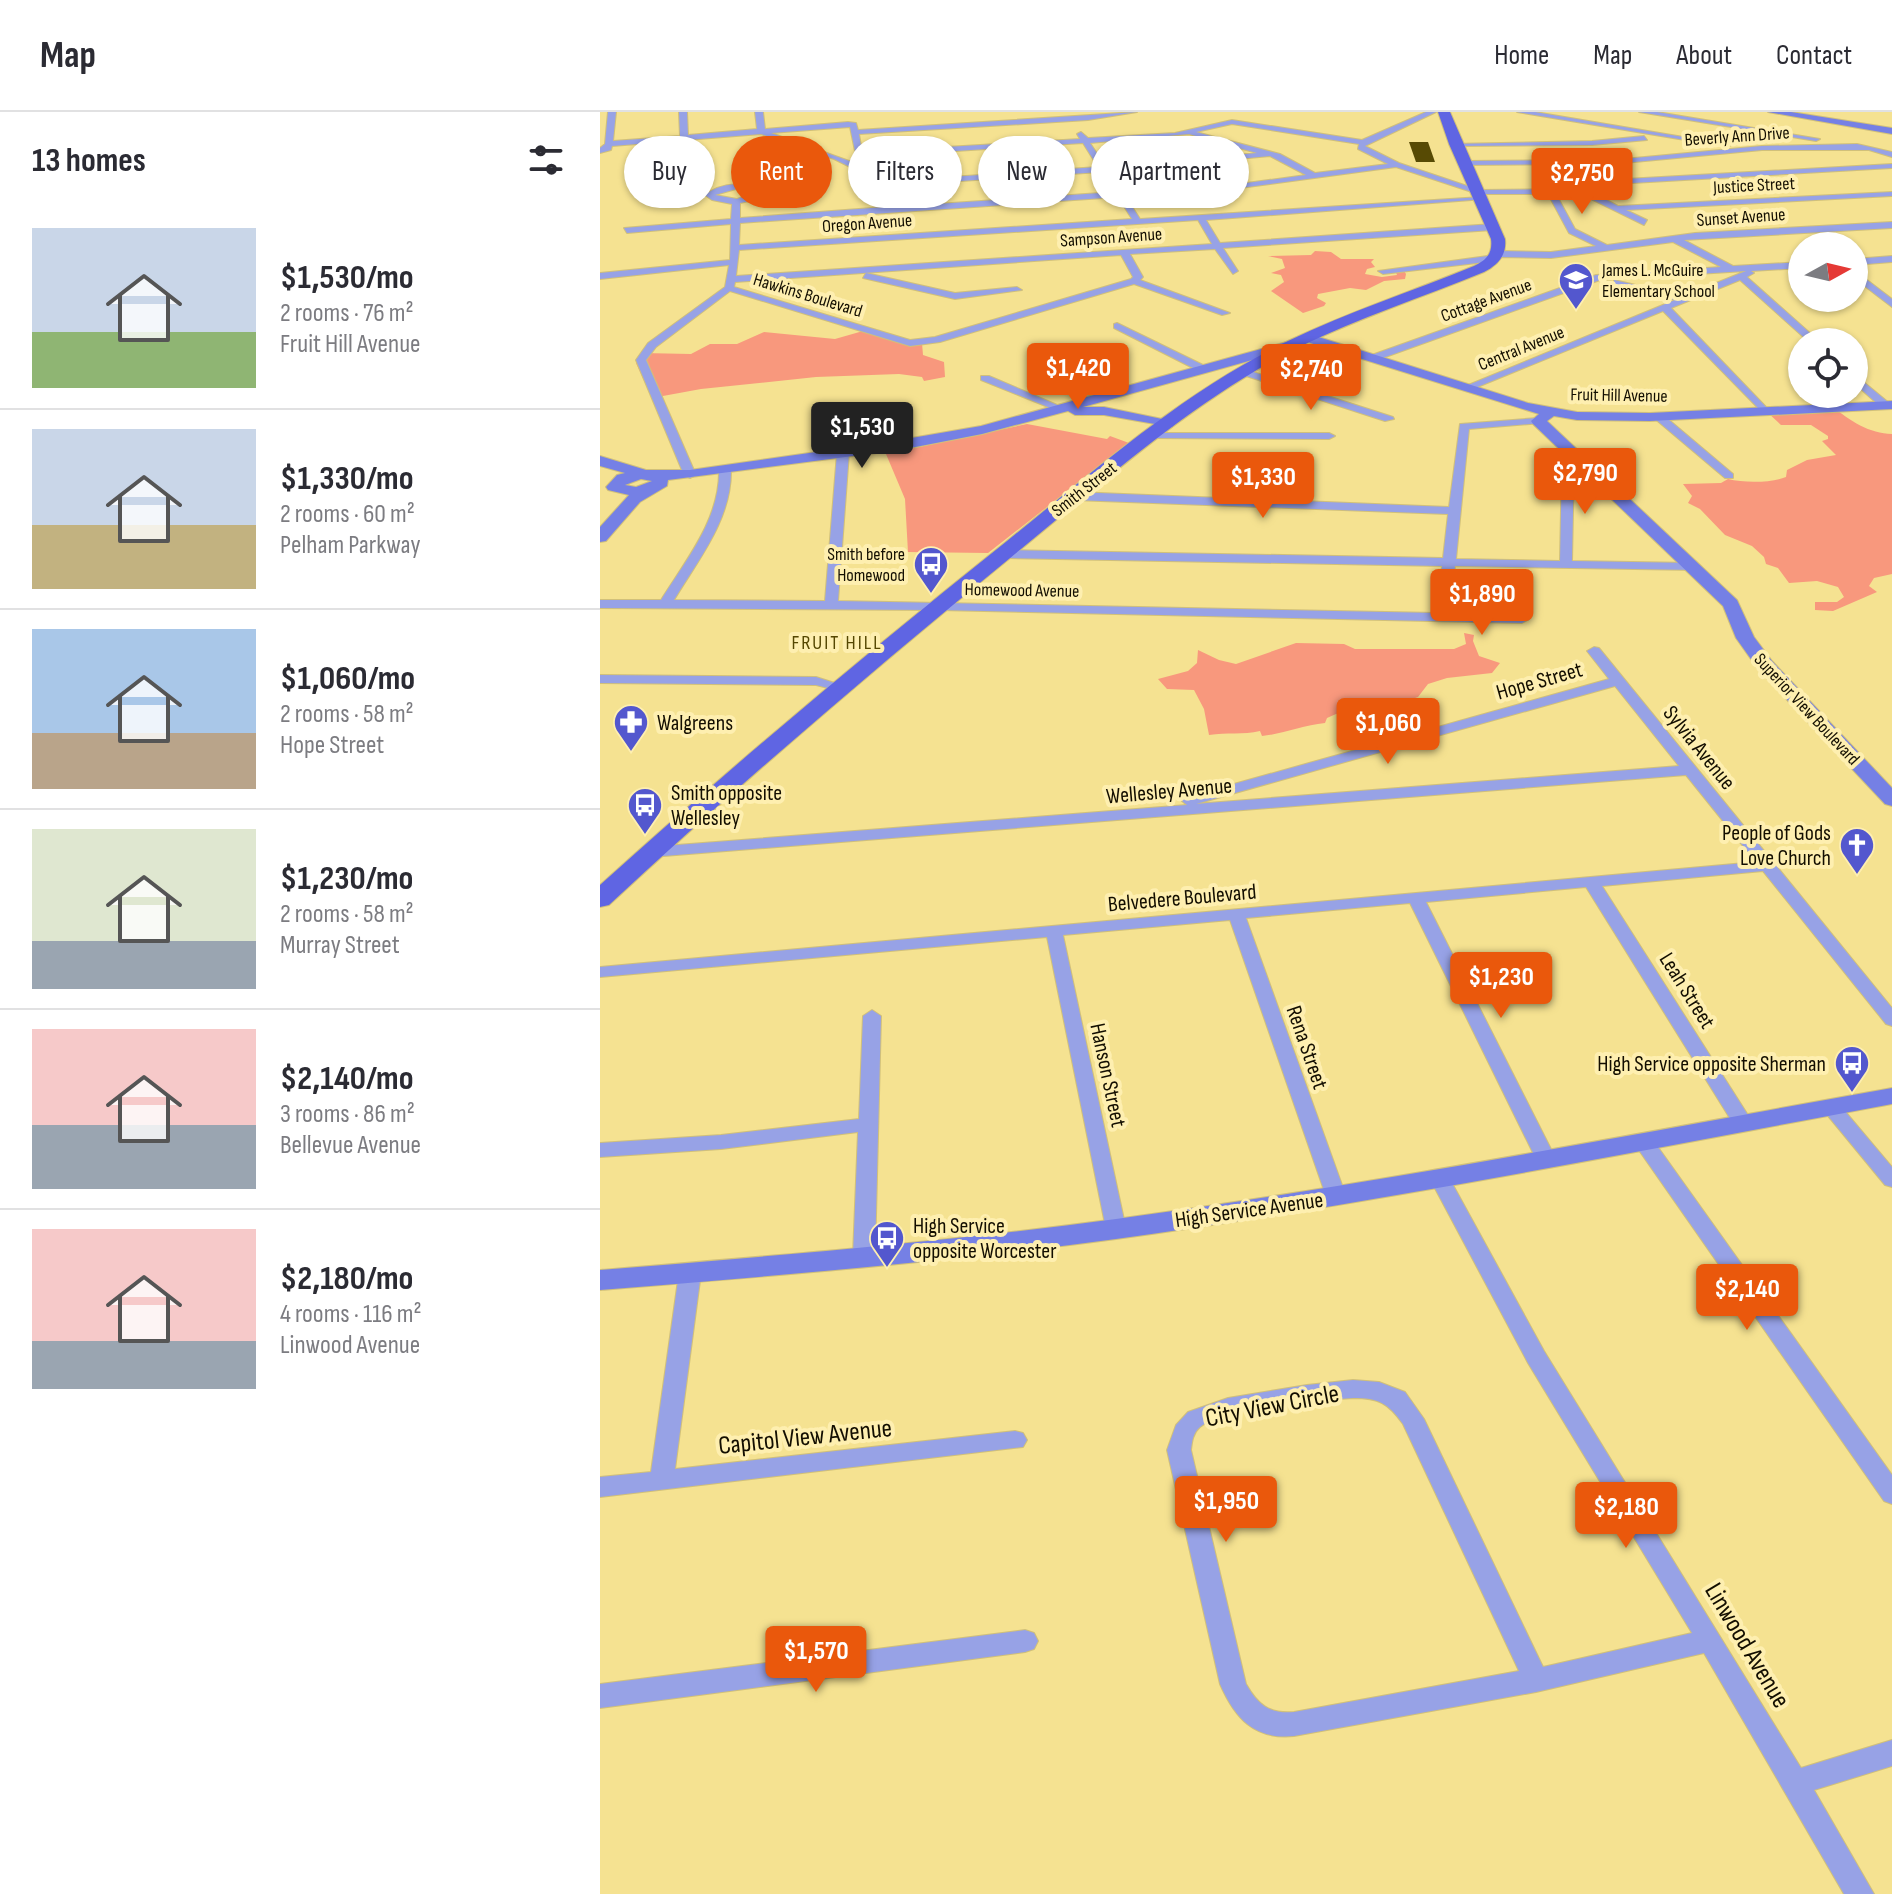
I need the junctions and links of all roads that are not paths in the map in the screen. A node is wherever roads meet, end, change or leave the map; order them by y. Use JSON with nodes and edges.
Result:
{"nodes":[{"id":1,"x":683,"y":112,"type":"edge"},
{"id":2,"x":759,"y":112,"type":"edge"},
{"id":3,"x":830,"y":112,"type":"edge"},
{"id":4,"x":1133,"y":112,"type":"edge"},
{"id":5,"x":1432,"y":112,"type":"edge"},
{"id":6,"x":1444,"y":112,"type":"edge"},
{"id":7,"x":1523,"y":112,"type":"edge"},
{"id":8,"x":1643,"y":112,"type":"edge"},
{"id":9,"x":1773,"y":112,"type":"edge"},
{"id":10,"x":612,"y":115,"type":"edge"},
{"id":11,"x":1258,"y":115,"type":"dead end"},
{"id":12,"x":600,"y":119,"type":"edge"},
{"id":13,"x":1069,"y":119,"type":"junction"},
{"id":14,"x":1697,"y":120,"type":"junction"},
{"id":15,"x":1232,"y":122,"type":"junction"},
{"id":16,"x":1528,"y":124,"type":"dead end"},
{"id":17,"x":835,"y":125,"type":"junction"},
{"id":18,"x":761,"y":130,"type":"junction"},
{"id":19,"x":1892,"y":131,"type":"edge"},
{"id":20,"x":855,"y":132,"type":"junction"},
{"id":21,"x":1189,"y":133,"type":"junction"},
{"id":22,"x":1534,"y":134,"type":"dead end"},
{"id":23,"x":1665,"y":135,"type":"junction"},
{"id":24,"x":684,"y":136,"type":"edge"},
{"id":25,"x":695,"y":136,"type":"edge"},
{"id":26,"x":856,"y":136,"type":"edge"},
{"id":27,"x":1086,"y":141,"type":"junction"},
{"id":28,"x":1363,"y":142,"type":"junction"},
{"id":29,"x":624,"y":143,"type":"edge"},
{"id":30,"x":1539,"y":143,"type":"junction"},
{"id":31,"x":609,"y":144,"type":"junction"},
{"id":32,"x":1455,"y":144,"type":"junction"},
{"id":33,"x":1091,"y":148,"type":"edge"},
{"id":34,"x":1868,"y":148,"type":"junction"},
{"id":35,"x":962,"y":149,"type":"edge"},
{"id":36,"x":1753,"y":149,"type":"junction"},
{"id":37,"x":600,"y":151,"type":"edge"},
{"id":38,"x":1271,"y":154,"type":"junction"},
{"id":39,"x":1892,"y":155,"type":"edge"},
{"id":40,"x":1674,"y":156,"type":"junction"},
{"id":41,"x":1764,"y":156,"type":"dead end"},
{"id":42,"x":1249,"y":157,"type":"edge"},
{"id":43,"x":848,"y":163,"type":"edge"},
{"id":44,"x":1464,"y":163,"type":"junction"},
{"id":45,"x":1683,"y":163,"type":"dead end"},
{"id":46,"x":1775,"y":164,"type":"dead end"},
{"id":47,"x":1396,"y":165,"type":"junction"},
{"id":48,"x":1892,"y":166,"type":"edge"},
{"id":49,"x":1691,"y":169,"type":"dead end"},
{"id":50,"x":1091,"y":170,"type":"edge"},
{"id":51,"x":1786,"y":172,"type":"junction"},
{"id":52,"x":1741,"y":174,"type":"junction"},
{"id":53,"x":1314,"y":176,"type":"junction"},
{"id":54,"x":1700,"y":176,"type":"junction"},
{"id":55,"x":962,"y":178,"type":"edge"},
{"id":56,"x":1753,"y":183,"type":"dead end"},
{"id":57,"x":1249,"y":185,"type":"edge"},
{"id":58,"x":1578,"y":187,"type":"junction"},
{"id":59,"x":1765,"y":191,"type":"dead end"},
{"id":60,"x":1551,"y":192,"type":"junction"},
{"id":61,"x":1892,"y":194,"type":"edge"},
{"id":62,"x":1480,"y":196,"type":"junction"},
{"id":63,"x":1091,"y":197,"type":"edge"},
{"id":64,"x":1777,"y":200,"type":"junction"},
{"id":65,"x":736,"y":201,"type":"joint"},
{"id":66,"x":962,"y":204,"type":"edge"},
{"id":67,"x":735,"y":208,"type":"edge"},
{"id":68,"x":908,"y":208,"type":"edge"},
{"id":69,"x":1128,"y":208,"type":"edge"},
{"id":70,"x":1617,"y":208,"type":"junction"},
{"id":71,"x":1200,"y":217,"type":"junction"},
{"id":72,"x":1892,"y":218,"type":"edge"},
{"id":73,"x":734,"y":221,"type":"junction"},
{"id":74,"x":1137,"y":221,"type":"junction"},
{"id":75,"x":1644,"y":222,"type":"dead end"},
{"id":76,"x":1892,"y":225,"type":"edge"},
{"id":77,"x":1879,"y":226,"type":"junction"},
{"id":78,"x":1493,"y":227,"type":"junction"},
{"id":79,"x":627,"y":230,"type":"dead end"},
{"id":80,"x":1673,"y":238,"type":"junction"},
{"id":81,"x":1217,"y":246,"type":"junction"},
{"id":82,"x":733,"y":248,"type":"junction"},
{"id":83,"x":1606,"y":248,"type":"junction"},
{"id":84,"x":1124,"y":252,"type":"junction"},
{"id":85,"x":1496,"y":256,"type":"junction"},
{"id":86,"x":1892,"y":259,"type":"edge"},
{"id":87,"x":1868,"y":261,"type":"edge"},
{"id":88,"x":734,"y":262,"type":"junction"},
{"id":89,"x":1788,"y":266,"type":"edge"},
{"id":90,"x":1766,"y":267,"type":"junction"},
{"id":91,"x":1731,"y":269,"type":"junction"},
{"id":92,"x":852,"y":271,"type":"junction"},
{"id":93,"x":1233,"y":271,"type":"dead end"},
{"id":94,"x":1383,"y":271,"type":"dead end"},
{"id":95,"x":600,"y":276,"type":"edge"},
{"id":96,"x":1741,"y":276,"type":"junction"},
{"id":97,"x":1599,"y":277,"type":"junction"},
{"id":98,"x":1134,"y":281,"type":"junction"},
{"id":99,"x":730,"y":283,"type":"junction"},
{"id":100,"x":1868,"y":284,"type":"edge"},
{"id":101,"x":1017,"y":290,"type":"dead end"},
{"id":102,"x":1684,"y":299,"type":"junction"},
{"id":103,"x":1892,"y":304,"type":"edge"},
{"id":104,"x":1664,"y":307,"type":"junction"},
{"id":105,"x":1225,"y":313,"type":"dead end"},
{"id":106,"x":1117,"y":326,"type":"dead end"},
{"id":107,"x":1799,"y":328,"type":"edge"},
{"id":108,"x":1302,"y":341,"type":"junction"},
{"id":109,"x":1373,"y":358,"type":"junction"},
{"id":110,"x":1201,"y":368,"type":"junction"},
{"id":111,"x":1244,"y":372,"type":"junction"},
{"id":112,"x":985,"y":378,"type":"dead end"},
{"id":113,"x":1466,"y":388,"type":"junction"},
{"id":114,"x":1868,"y":389,"type":"edge"},
{"id":115,"x":1098,"y":396,"type":"junction"},
{"id":116,"x":1888,"y":405,"type":"edge"},
{"id":117,"x":1057,"y":407,"type":"junction"},
{"id":118,"x":1763,"y":410,"type":"junction"},
{"id":119,"x":1104,"y":411,"type":"junction"},
{"id":120,"x":1658,"y":416,"type":"junction"},
{"id":121,"x":1544,"y":417,"type":"junction"},
{"id":122,"x":1024,"y":418,"type":"junction"},
{"id":123,"x":1389,"y":419,"type":"dead end"},
{"id":124,"x":1167,"y":424,"type":"junction"},
{"id":125,"x":1151,"y":436,"type":"junction"},
{"id":126,"x":1329,"y":436,"type":"dead end"},
{"id":127,"x":843,"y":453,"type":"junction"},
{"id":128,"x":1572,"y":456,"type":"junction"},
{"id":129,"x":725,"y":470,"type":"junction"},
{"id":130,"x":612,"y":474,"type":"edge"},
{"id":131,"x":690,"y":475,"type":"junction"},
{"id":132,"x":1729,"y":476,"type":"dead end"},
{"id":133,"x":654,"y":481,"type":"junction"},
{"id":134,"x":1074,"y":496,"type":"junction"},
{"id":135,"x":1455,"y":511,"type":"junction"},
{"id":136,"x":619,"y":514,"type":"junction"},
{"id":137,"x":600,"y":537,"type":"edge"},
{"id":138,"x":1004,"y":554,"type":"junction"},
{"id":139,"x":1449,"y":562,"type":"junction"},
{"id":140,"x":1566,"y":565,"type":"junction"},
{"id":141,"x":1692,"y":567,"type":"junction"},
{"id":142,"x":600,"y":604,"type":"edge"},
{"id":143,"x":665,"y":605,"type":"junction"},
{"id":144,"x":831,"y":605,"type":"junction"},
{"id":145,"x":939,"y":606,"type":"junction"},
{"id":146,"x":1443,"y":617,"type":"junction"},
{"id":147,"x":1522,"y":619,"type":"dead end"},
{"id":148,"x":1594,"y":651,"type":"dead end"},
{"id":149,"x":600,"y":679,"type":"edge"},
{"id":150,"x":1618,"y":681,"type":"junction"},
{"id":151,"x":840,"y":687,"type":"junction"},
{"id":152,"x":1690,"y":770,"type":"junction"},
{"id":153,"x":1892,"y":800,"type":"edge"},
{"id":154,"x":1148,"y":813,"type":"junction"},
{"id":155,"x":651,"y":852,"type":"junction"},
{"id":156,"x":1767,"y":866,"type":"junction"},
{"id":157,"x":1591,"y":882,"type":"junction"},
{"id":158,"x":1416,"y":898,"type":"junction"},
{"id":159,"x":600,"y":899,"type":"edge"},
{"id":160,"x":1236,"y":914,"type":"junction"},
{"id":161,"x":1054,"y":931,"type":"junction"},
{"id":162,"x":600,"y":972,"type":"edge"},
{"id":163,"x":872,"y":1016,"type":"dead end"},
{"id":164,"x":1892,"y":1020,"type":"edge"},
{"id":165,"x":1892,"y":1096,"type":"edge"},
{"id":166,"x":1831,"y":1107,"type":"junction"},
{"id":167,"x":1743,"y":1123,"type":"junction"},
{"id":168,"x":867,"y":1124,"type":"junction"},
{"id":169,"x":1643,"y":1141,"type":"junction"},
{"id":170,"x":600,"y":1150,"type":"edge"},
{"id":171,"x":1547,"y":1161,"type":"junction"},
{"id":172,"x":1440,"y":1179,"type":"junction"},
{"id":173,"x":1892,"y":1180,"type":"edge"},
{"id":174,"x":1336,"y":1196,"type":"junction"},
{"id":175,"x":1116,"y":1229,"type":"junction"},
{"id":176,"x":864,"y":1255,"type":"junction"},
{"id":177,"x":690,"y":1273,"type":"junction"},
{"id":178,"x":600,"y":1280,"type":"edge"},
{"id":179,"x":1015,"y":1440,"type":"dead end"},
{"id":180,"x":662,"y":1480,"type":"junction"},
{"id":181,"x":600,"y":1487,"type":"edge"},
{"id":182,"x":1892,"y":1494,"type":"edge"},
{"id":183,"x":1710,"y":1640,"type":"junction"},
{"id":184,"x":1025,"y":1641,"type":"dead end"},
{"id":185,"x":1536,"y":1680,"type":"junction"},
{"id":186,"x":600,"y":1696,"type":"edge"},
{"id":187,"x":1892,"y":1753,"type":"edge"},
{"id":188,"x":1795,"y":1783,"type":"junction"},
{"id":189,"x":1860,"y":1894,"type":"edge"}],
"edges":[{"from":1,"to":24,"type":"street"},
{"from":2,"to":18,"type":"street"},
{"from":3,"to":17,"type":"street"},
{"from":4,"to":13,"type":"street"},
{"from":5,"to":28,"type":"street"},
{"from":6,"to":32,"type":"main road"},
{"from":7,"to":16,"type":"street"},
{"from":7,"to":23,"type":"street"},
{"from":8,"to":14,"type":"street"},
{"from":9,"to":19,"type":"street"},
{"from":10,"to":12,"type":"street"},
{"from":10,"to":31,"type":"street"},
{"from":11,"to":15,"type":"street"},
{"from":13,"to":20,"type":"street"},
{"from":13,"to":27,"type":"street"},
{"from":14,"to":23,"type":"street"},
{"from":14,"to":34,"type":"street"},
{"from":15,"to":21,"type":"street"},
{"from":15,"to":28,"type":"street"},
{"from":17,"to":18,"type":"street"},
{"from":17,"to":20,"type":"street"},
{"from":18,"to":25,"type":"street"},
{"from":18,"to":43,"type":"street"},
{"from":20,"to":26,"type":"street"},
{"from":21,"to":27,"type":"street"},
{"from":21,"to":38,"type":"street"},
{"from":22,"to":30,"type":"street"},
{"from":23,"to":30,"type":"street"},
{"from":23,"to":36,"type":"street"},
{"from":27,"to":33,"type":"street"},
{"from":27,"to":35,"type":"street"},
{"from":28,"to":47,"type":"street"},
{"from":29,"to":31,"type":"street"},
{"from":30,"to":32,"type":"street"},
{"from":31,"to":37,"type":"street"},
{"from":32,"to":44,"type":"main road"},
{"from":34,"to":36,"type":"street","name":"Beverly Ann Drive"},
{"from":34,"to":39,"type":"street"},
{"from":36,"to":40,"type":"street","name":"Beverly Ann Drive"},
{"from":36,"to":41,"type":"street"},
{"from":38,"to":42,"type":"street"},
{"from":38,"to":53,"type":"street"},
{"from":40,"to":44,"type":"street","name":"Beverly Ann Drive"},
{"from":40,"to":45,"type":"street"},
{"from":44,"to":62,"type":"main road"},
{"from":46,"to":51,"type":"street"},
{"from":47,"to":53,"type":"street"},
{"from":47,"to":62,"type":"street"},
{"from":48,"to":51,"type":"street"},
{"from":49,"to":54,"type":"street"},
{"from":50,"to":55,"type":"street"},
{"from":51,"to":52,"type":"street"},
{"from":52,"to":54,"type":"street"},
{"from":52,"to":56,"type":"street"},
{"from":53,"to":57,"type":"street"},
{"from":54,"to":58,"type":"street"},
{"from":58,"to":60,"type":"street"},
{"from":58,"to":70,"type":"street"},
{"from":59,"to":64,"type":"street"},
{"from":60,"to":62,"type":"street"},
{"from":60,"to":83,"type":"street"},
{"from":61,"to":64,"type":"street","name":"Justice Street"},
{"from":62,"to":71,"type":"street","name":"Oregon Avenue"},
{"from":62,"to":78,"type":"main road"},
{"from":63,"to":66,"type":"street"},
{"from":64,"to":70,"type":"street","name":"Justice Street"},
{"from":65,"to":65,"type":"street"},
{"from":67,"to":73,"type":"street","name":"Hawkins Boulevard"},
{"from":68,"to":73,"type":"street"},
{"from":69,"to":74,"type":"street"},
{"from":70,"to":75,"type":"street"},
{"from":71,"to":74,"type":"street","name":"Oregon Avenue"},
{"from":71,"to":81,"type":"street"},
{"from":72,"to":77,"type":"street"},
{"from":73,"to":79,"type":"street"},
{"from":73,"to":82,"type":"street","name":"Hawkins Boulevard"},
{"from":74,"to":82,"type":"street","name":"Oregon Avenue"},
{"from":76,"to":77,"type":"street","name":"Sunset Avenue"},
{"from":77,"to":80,"type":"street","name":"Sunset Avenue"},
{"from":78,"to":81,"type":"street","name":"Sampson Avenue"},
{"from":78,"to":85,"type":"main road"},
{"from":80,"to":83,"type":"street","name":"Sunset Avenue"},
{"from":80,"to":91,"type":"street"},
{"from":81,"to":84,"type":"street","name":"Sampson Avenue"},
{"from":81,"to":93,"type":"street"},
{"from":82,"to":88,"type":"street","name":"Hawkins Boulevard"},
{"from":83,"to":85,"type":"street","name":"Sunset Avenue"},
{"from":84,"to":92,"type":"street","name":"Sampson Avenue"},
{"from":84,"to":98,"type":"street"},
{"from":85,"to":94,"type":"street","name":"Sunset Avenue"},
{"from":85,"to":108,"type":"main road","name":"Smith Street"},
{"from":86,"to":87,"type":"street"},
{"from":88,"to":95,"type":"street"},
{"from":88,"to":99,"type":"street","name":"Hawkins Boulevard"},
{"from":89,"to":90,"type":"street","name":"Cottage Avenue"},
{"from":90,"to":91,"type":"street","name":"Cottage Avenue"},
{"from":90,"to":96,"type":"street","name":"Central Avenue"},
{"from":91,"to":97,"type":"street","name":"Cottage Avenue"},
{"from":92,"to":99,"type":"street","name":"Sampson Avenue"},
{"from":92,"to":101,"type":"street"},
{"from":96,"to":102,"type":"street","name":"Central Avenue"},
{"from":96,"to":107,"type":"street"},
{"from":97,"to":102,"type":"street"},
{"from":97,"to":109,"type":"street","name":"Cottage Avenue"},
{"from":98,"to":99,"type":"street","name":"Hawkins Boulevard"},
{"from":98,"to":105,"type":"street"},
{"from":99,"to":131,"type":"street"},
{"from":100,"to":103,"type":"street"},
{"from":102,"to":104,"type":"street","name":"Central Avenue"},
{"from":104,"to":113,"type":"street","name":"Central Avenue"},
{"from":104,"to":118,"type":"street"},
{"from":106,"to":110,"type":"street"},
{"from":108,"to":109,"type":"street","name":"Fruit Hill Avenue"},
{"from":108,"to":110,"type":"street"},
{"from":108,"to":111,"type":"main road","name":"Smith Street"},
{"from":109,"to":113,"type":"street","name":"Fruit Hill Avenue"},
{"from":110,"to":115,"type":"street"},
{"from":111,"to":123,"type":"street"},
{"from":111,"to":124,"type":"main road","name":"Smith Street"},
{"from":112,"to":117,"type":"street"},
{"from":113,"to":121,"type":"street","name":"Fruit Hill Avenue"},
{"from":114,"to":116,"type":"street"},
{"from":115,"to":117,"type":"street"},
{"from":115,"to":119,"type":"street"},
{"from":116,"to":118,"type":"street","name":"Fruit Hill Avenue"},
{"from":117,"to":122,"type":"street"},
{"from":118,"to":120,"type":"street","name":"Fruit Hill Avenue"},
{"from":119,"to":122,"type":"street"},
{"from":119,"to":124,"type":"street"},
{"from":120,"to":121,"type":"street","name":"Fruit Hill Avenue"},
{"from":120,"to":132,"type":"street"},
{"from":121,"to":128,"type":"street","name":"Superior View Boulevard"},
{"from":121,"to":135,"type":"street"},
{"from":122,"to":127,"type":"street"},
{"from":124,"to":125,"type":"main road","name":"Smith Street"},
{"from":125,"to":126,"type":"street"},
{"from":125,"to":134,"type":"main road","name":"Smith Street"},
{"from":127,"to":129,"type":"street"},
{"from":127,"to":144,"type":"street"},
{"from":128,"to":140,"type":"street"},
{"from":128,"to":141,"type":"street","name":"Superior View Boulevard"},
{"from":129,"to":131,"type":"street"},
{"from":129,"to":143,"type":"street"},
{"from":130,"to":133,"type":"street"},
{"from":130,"to":136,"type":"street"},
{"from":131,"to":133,"type":"street"},
{"from":133,"to":136,"type":"street"},
{"from":134,"to":135,"type":"street"},
{"from":134,"to":138,"type":"main road","name":"Smith Street"},
{"from":135,"to":139,"type":"street"},
{"from":136,"to":137,"type":"street"},
{"from":138,"to":139,"type":"street"},
{"from":138,"to":145,"type":"main road","name":"Smith Street"},
{"from":139,"to":140,"type":"street"},
{"from":139,"to":146,"type":"street"},
{"from":140,"to":141,"type":"street"},
{"from":141,"to":153,"type":"street","name":"Superior View Boulevard"},
{"from":142,"to":143,"type":"street","name":"Homewood Avenue"},
{"from":143,"to":144,"type":"street","name":"Homewood Avenue"},
{"from":144,"to":145,"type":"street","name":"Homewood Avenue"},
{"from":145,"to":146,"type":"street","name":"Homewood Avenue"},
{"from":145,"to":151,"type":"main road","name":"Smith Street"},
{"from":146,"to":147,"type":"street","name":"Homewood Avenue"},
{"from":148,"to":150,"type":"street","name":"Sylvia Avenue"},
{"from":149,"to":151,"type":"street"},
{"from":150,"to":152,"type":"street","name":"Sylvia Avenue"},
{"from":150,"to":154,"type":"street","name":"Hope Street"},
{"from":151,"to":155,"type":"main road","name":"Smith Street"},
{"from":152,"to":154,"type":"street","name":"Wellesley Avenue"},
{"from":152,"to":156,"type":"street","name":"Sylvia Avenue"},
{"from":154,"to":155,"type":"street","name":"Wellesley Avenue"},
{"from":155,"to":159,"type":"main road","name":"Smith Street"},
{"from":156,"to":157,"type":"street","name":"Belvedere Boulevard"},
{"from":156,"to":164,"type":"street","name":"Sylvia Avenue"},
{"from":157,"to":158,"type":"street","name":"Belvedere Boulevard"},
{"from":157,"to":167,"type":"street","name":"Leah Street"},
{"from":158,"to":160,"type":"street","name":"Belvedere Boulevard"},
{"from":158,"to":171,"type":"street"},
{"from":160,"to":161,"type":"street","name":"Belvedere Boulevard"},
{"from":160,"to":174,"type":"street","name":"Rena Street"},
{"from":161,"to":162,"type":"street","name":"Belvedere Boulevard"},
{"from":161,"to":175,"type":"street","name":"Hanson Street"},
{"from":163,"to":168,"type":"street"},
{"from":165,"to":166,"type":"street","name":"High Service Avenue"},
{"from":166,"to":167,"type":"street","name":"High Service Avenue"},
{"from":166,"to":173,"type":"street"},
{"from":167,"to":169,"type":"street","name":"High Service Avenue"},
{"from":168,"to":170,"type":"street"},
{"from":168,"to":176,"type":"street"},
{"from":169,"to":171,"type":"street","name":"High Service Avenue"},
{"from":169,"to":182,"type":"street"},
{"from":171,"to":172,"type":"street","name":"High Service Avenue"},
{"from":172,"to":174,"type":"street","name":"High Service Avenue"},
{"from":172,"to":183,"type":"street","name":"Linwood Avenue"},
{"from":174,"to":175,"type":"street","name":"High Service Avenue"},
{"from":175,"to":176,"type":"street","name":"High Service Avenue"},
{"from":176,"to":177,"type":"street","name":"High Service Avenue"},
{"from":177,"to":178,"type":"street","name":"High Service Avenue"},
{"from":177,"to":180,"type":"street"},
{"from":179,"to":180,"type":"street","name":"Capitol View Avenue"},
{"from":180,"to":181,"type":"street","name":"Capitol View Avenue"},
{"from":183,"to":185,"type":"street","name":"City View Circle"},
{"from":183,"to":188,"type":"street","name":"Linwood Avenue"},
{"from":184,"to":186,"type":"street"},
{"from":185,"to":185,"type":"street","name":"City View Circle"},
{"from":187,"to":188,"type":"street"},
{"from":188,"to":189,"type":"street","name":"Linwood Avenue"}]}
